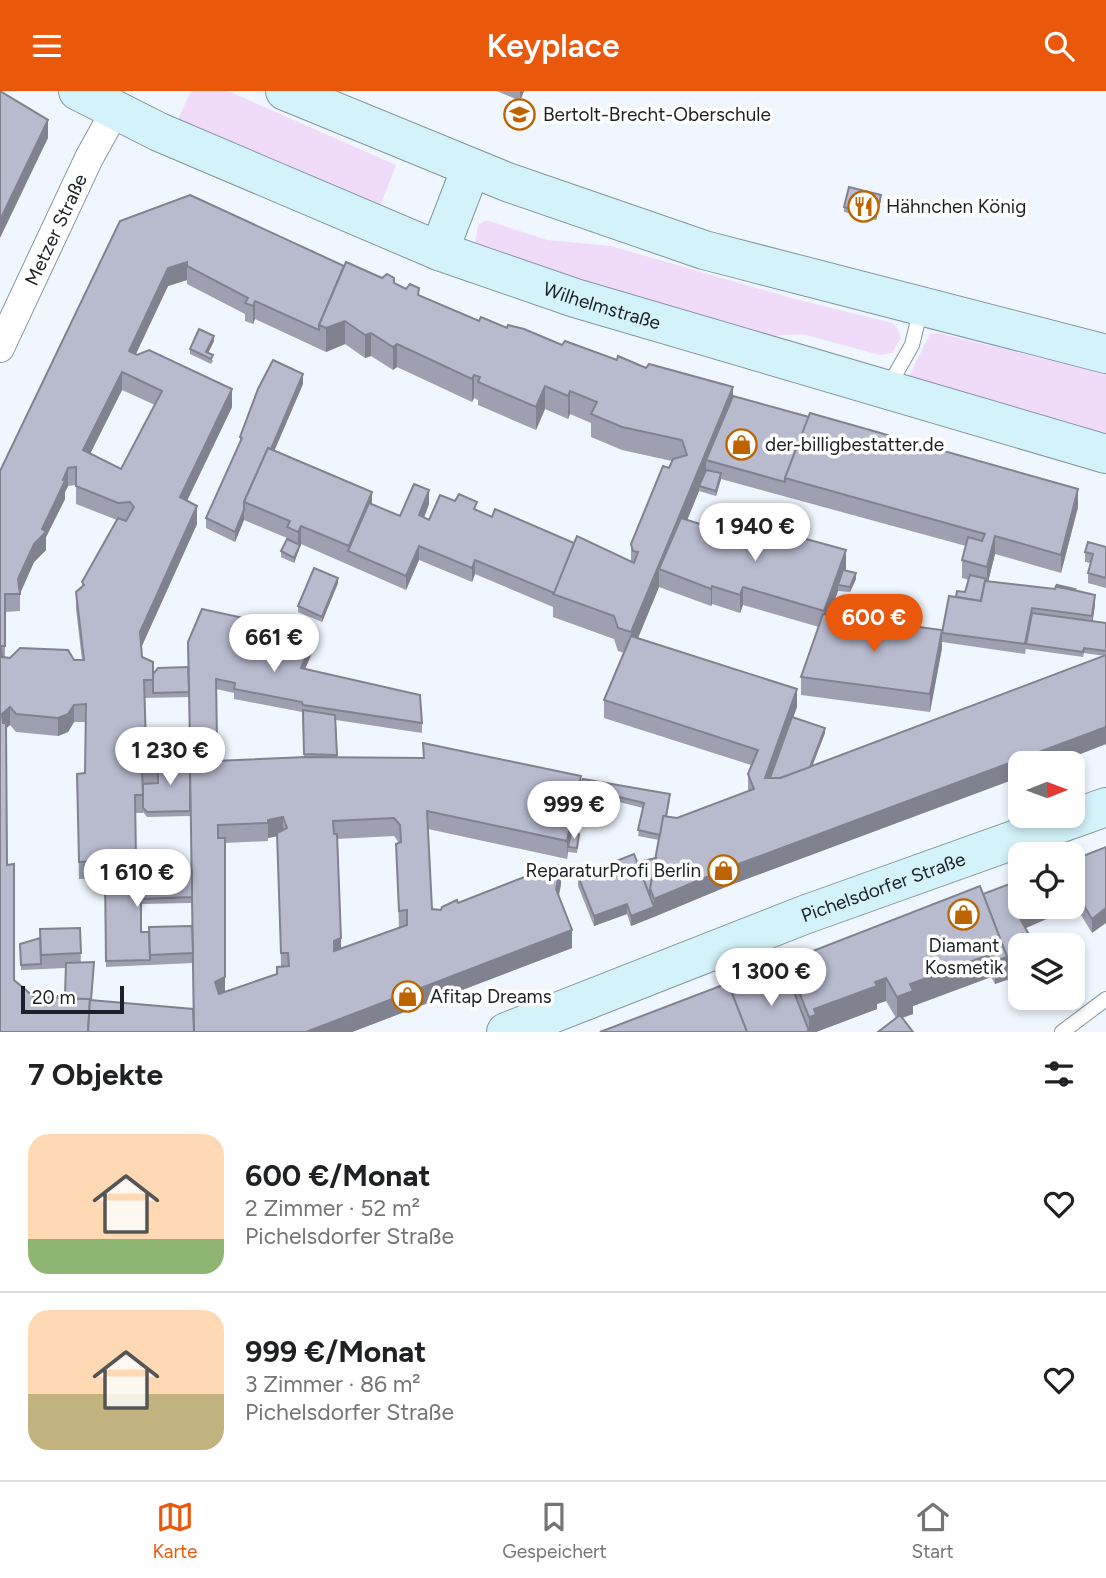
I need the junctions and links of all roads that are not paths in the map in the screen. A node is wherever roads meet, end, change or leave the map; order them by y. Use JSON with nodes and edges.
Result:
{"nodes":[{"id":1,"x":78,"y":91,"type":"edge"},
{"id":2,"x":285,"y":91,"type":"edge"},
{"id":3,"x":120,"y":101,"type":"edge"},
{"id":4,"x":471,"y":168,"type":"junction"},
{"id":5,"x":439,"y":251,"type":"junction"},
{"id":6,"x":921,"y":308,"type":"junction"},
{"id":7,"x":0,"y":348,"type":"edge"},
{"id":8,"x":1106,"y":354,"type":"edge"},
{"id":9,"x":887,"y":390,"type":"junction"},
{"id":10,"x":1106,"y":454,"type":"edge"},
{"id":11,"x":1106,"y":807,"type":"edge"},
{"id":12,"x":1106,"y":999,"type":"edge"},
{"id":13,"x":506,"y":1032,"type":"edge"},
{"id":14,"x":1062,"y":1032,"type":"edge"}],
"edges":[{"from":1,"to":3,"type":"main road","name":"Wilhelmstraße"},
{"from":2,"to":4,"type":"main road"},
{"from":3,"to":5,"type":"main road","name":"Wilhelmstraße"},
{"from":3,"to":7,"type":"street","name":"Metzer Straße"},
{"from":4,"to":5,"type":"main road"},
{"from":4,"to":6,"type":"main road"},
{"from":5,"to":9,"type":"main road","name":"Wilhelmstraße"},
{"from":6,"to":8,"type":"main road"},
{"from":6,"to":9,"type":"lane"},
{"from":9,"to":10,"type":"main road","name":"Wilhelmstraße"},
{"from":11,"to":13,"type":"main road","name":"Pichelsdorfer Straße"},
{"from":12,"to":14,"type":"lane"}]}
